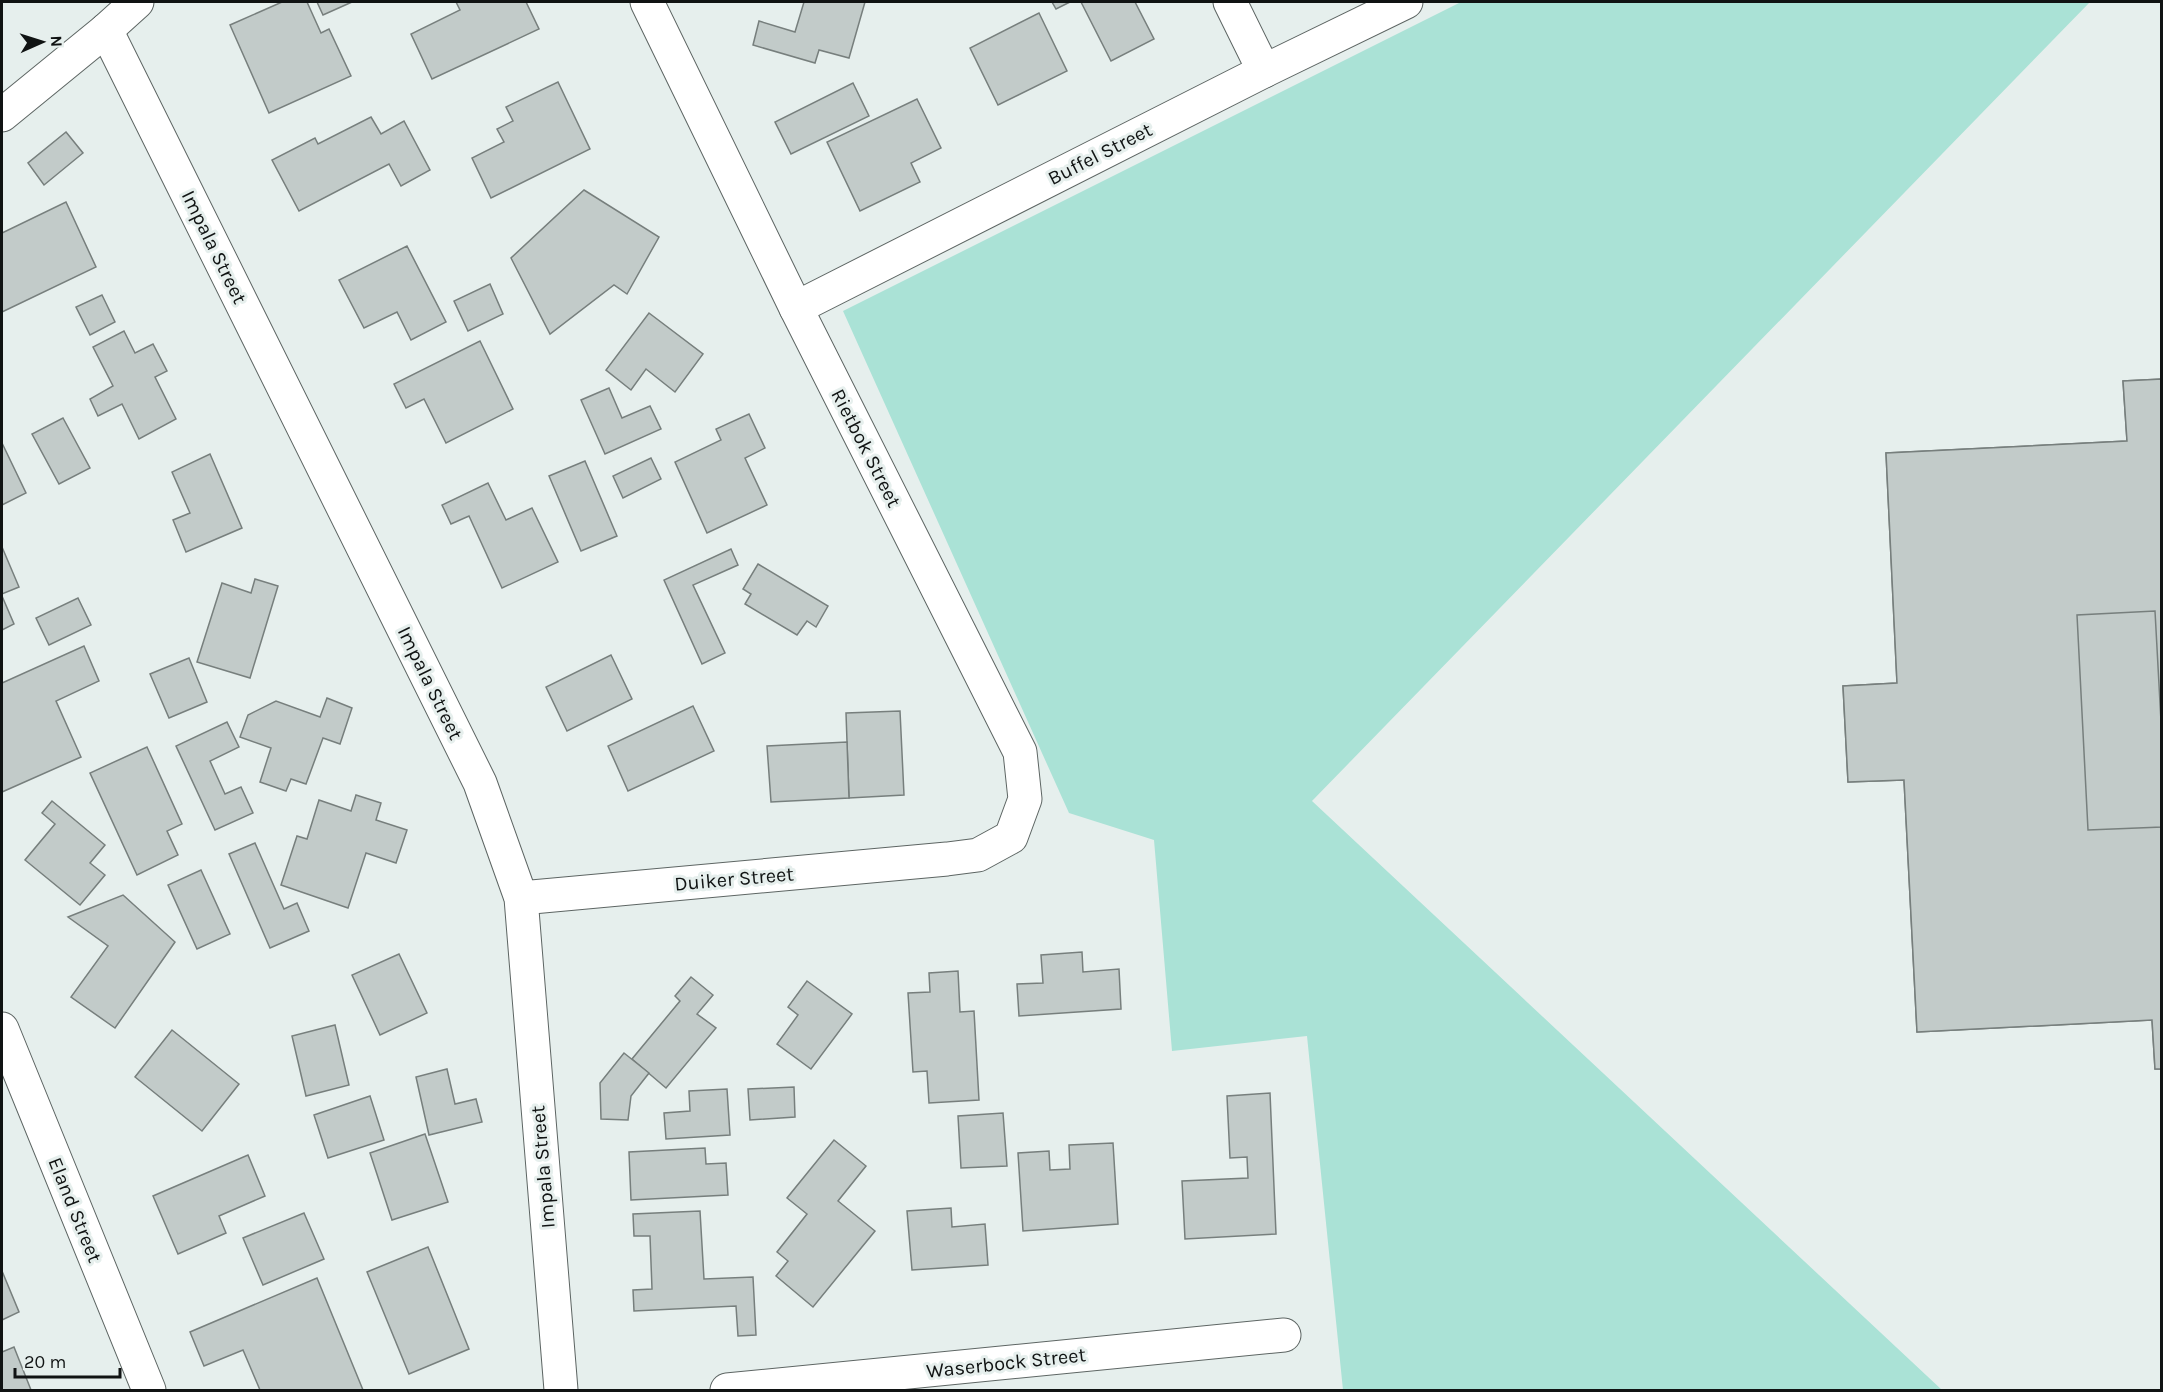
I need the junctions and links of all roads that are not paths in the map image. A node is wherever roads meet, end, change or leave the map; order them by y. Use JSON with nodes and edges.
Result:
{"nodes":[{"id":1,"x":137,"y":2,"type":"edge"},
{"id":2,"x":647,"y":2,"type":"edge"},
{"id":3,"x":1230,"y":2,"type":"edge"},
{"id":4,"x":1406,"y":2,"type":"edge"},
{"id":5,"x":106,"y":30,"type":"junction"},
{"id":6,"x":1264,"y":71,"type":"junction"},
{"id":7,"x":2,"y":115,"type":"edge"},
{"id":8,"x":796,"y":308,"type":"junction"},
{"id":9,"x":947,"y":860,"type":"joint"},
{"id":10,"x":521,"y":898,"type":"junction"},
{"id":11,"x":2,"y":1029,"type":"edge"},
{"id":12,"x":1284,"y":1335,"type":"dead end"},
{"id":13,"x":149,"y":1390,"type":"edge"},
{"id":14,"x":561,"y":1390,"type":"edge"},
{"id":15,"x":727,"y":1390,"type":"edge"}],
"edges":[{"from":1,"to":5,"type":"street"},
{"from":2,"to":8,"type":"street","name":"Rietbok Street"},
{"from":3,"to":6,"type":"street"},
{"from":4,"to":6,"type":"street","name":"Buffel Street"},
{"from":5,"to":7,"type":"street"},
{"from":5,"to":10,"type":"street","name":"Impala Street"},
{"from":6,"to":8,"type":"street","name":"Buffel Street"},
{"from":8,"to":9,"type":"street","name":"Rietbok Street"},
{"from":9,"to":10,"type":"street","name":"Duiker Street"},
{"from":10,"to":14,"type":"street","name":"Impala Street"},
{"from":11,"to":13,"type":"street","name":"Eland Street"},
{"from":12,"to":15,"type":"street","name":"Waserbock Street"}]}
